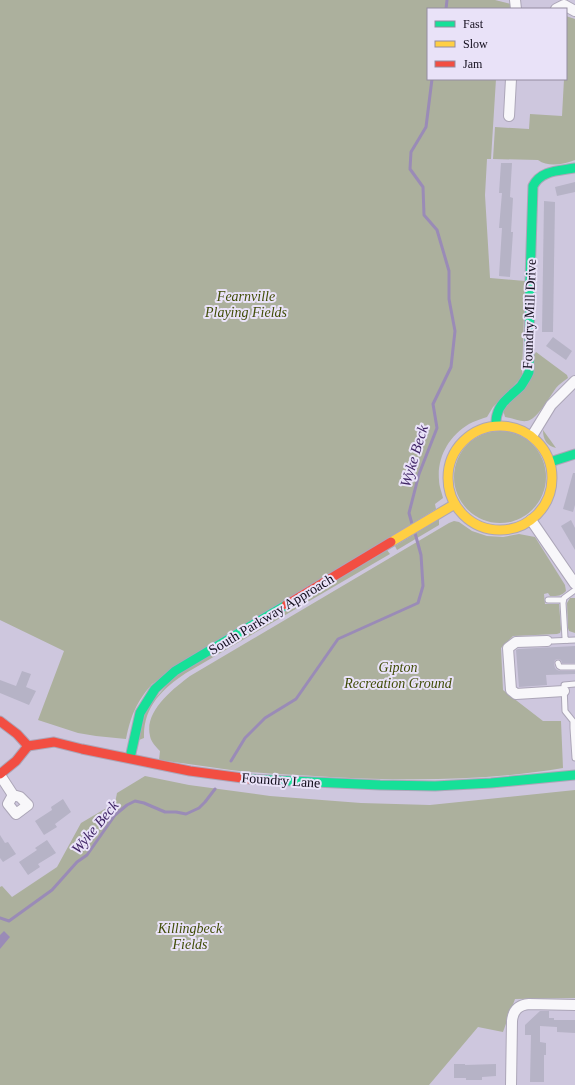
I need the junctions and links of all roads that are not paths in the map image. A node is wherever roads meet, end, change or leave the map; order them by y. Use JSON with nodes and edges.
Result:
{"nodes":[{"id":1,"x":561,"y":4,"type":"edge"},
{"id":2,"x":575,"y":11,"type":"edge"},
{"id":3,"x":511,"y":80,"type":"edge"},
{"id":4,"x":509,"y":116,"type":"dead end"},
{"id":5,"x":575,"y":168,"type":"edge"},
{"id":6,"x":575,"y":381,"type":"edge"},
{"id":7,"x":496,"y":425,"type":"junction"},
{"id":8,"x":532,"y":436,"type":"junction"},
{"id":9,"x":575,"y":454,"type":"edge"},
{"id":10,"x":550,"y":462,"type":"junction"},
{"id":11,"x":455,"y":504,"type":"junction"},
{"id":12,"x":531,"y":520,"type":"junction"},
{"id":13,"x":575,"y":584,"type":"edge"},
{"id":14,"x":575,"y":590,"type":"edge"},
{"id":15,"x":548,"y":600,"type":"dead end"},
{"id":16,"x":563,"y":600,"type":"junction"},
{"id":17,"x":567,"y":640,"type":"junction"},
{"id":18,"x":575,"y":640,"type":"edge"},
{"id":19,"x":550,"y":641,"type":"joint"},
{"id":20,"x":558,"y":663,"type":"dead end"},
{"id":21,"x":575,"y":667,"type":"edge"},
{"id":22,"x":575,"y":684,"type":"edge"},
{"id":23,"x":564,"y":691,"type":"junction"},
{"id":24,"x":0,"y":721,"type":"edge"},
{"id":25,"x":28,"y":746,"type":"junction"},
{"id":26,"x":130,"y":758,"type":"junction"},
{"id":27,"x":575,"y":758,"type":"edge"},
{"id":28,"x":0,"y":775,"type":"edge"},
{"id":29,"x":575,"y":775,"type":"edge"},
{"id":30,"x":13,"y":795,"type":"dead end"},
{"id":31,"x":575,"y":1005,"type":"edge"},
{"id":32,"x":511,"y":1085,"type":"edge"}],
"edges":[{"from":1,"to":2,"type":"street"},
{"from":3,"to":4,"type":"street"},
{"from":5,"to":7,"type":"street","name":"Foundry Mill Drive"},
{"from":6,"to":8,"type":"street"},
{"from":7,"to":8,"type":"street"},
{"from":7,"to":11,"type":"street"},
{"from":8,"to":10,"type":"street"},
{"from":9,"to":10,"type":"street"},
{"from":10,"to":12,"type":"street"},
{"from":11,"to":12,"type":"street"},
{"from":11,"to":26,"type":"street","name":"South Parkway Approach"},
{"from":12,"to":13,"type":"street"},
{"from":14,"to":16,"type":"lane"},
{"from":15,"to":16,"type":"lane"},
{"from":16,"to":17,"type":"lane"},
{"from":17,"to":18,"type":"lane"},
{"from":17,"to":19,"type":"lane"},
{"from":19,"to":23,"type":"street"},
{"from":20,"to":21,"type":"lane"},
{"from":22,"to":23,"type":"lane"},
{"from":23,"to":27,"type":"lane"},
{"from":24,"to":25,"type":"street"},
{"from":25,"to":26,"type":"street","name":"Foundry Lane"},
{"from":25,"to":28,"type":"street"},
{"from":26,"to":29,"type":"street","name":"Foundry Lane"},
{"from":28,"to":30,"type":"street"},
{"from":31,"to":32,"type":"street"}]}
